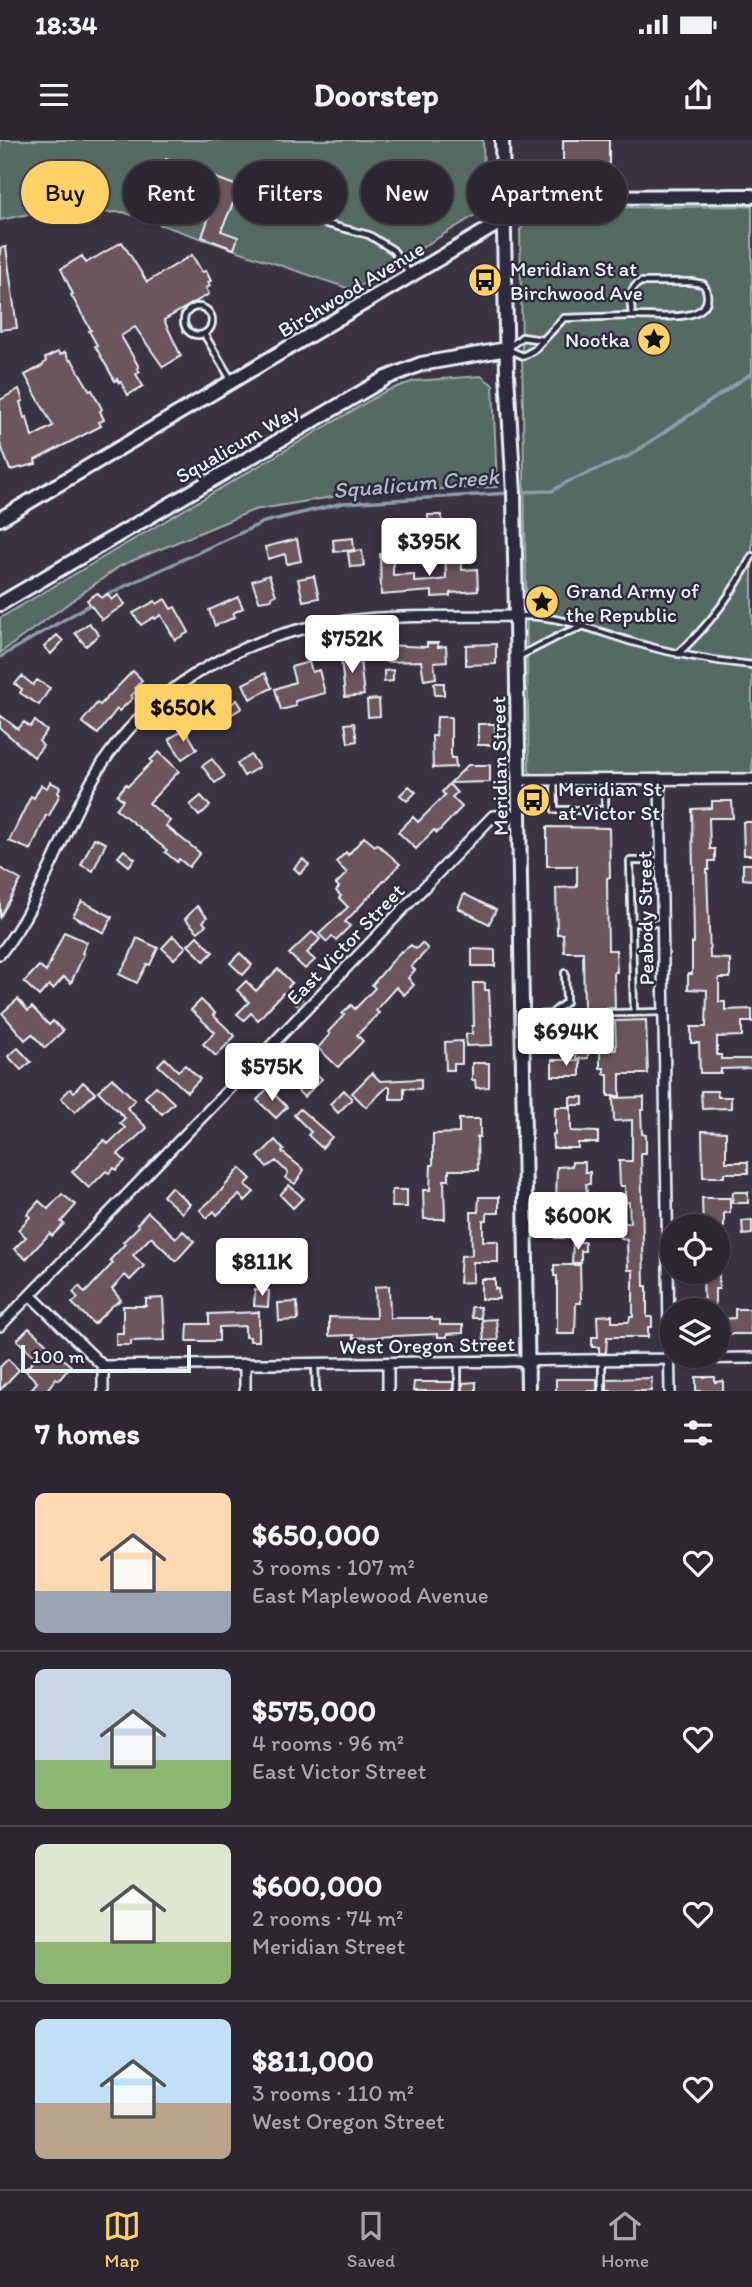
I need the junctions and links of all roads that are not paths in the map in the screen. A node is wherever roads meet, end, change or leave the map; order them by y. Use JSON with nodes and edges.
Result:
{"nodes":[{"id":1,"x":502,"y":140,"type":"edge"},
{"id":2,"x":502,"y":161,"type":"edge"},
{"id":3,"x":752,"y":196,"type":"edge"},
{"id":4,"x":627,"y":197,"type":"edge"},
{"id":5,"x":326,"y":224,"type":"edge"},
{"id":6,"x":496,"y":224,"type":"edge"},
{"id":7,"x":503,"y":224,"type":"edge"},
{"id":8,"x":411,"y":275,"type":"junction"},
{"id":9,"x":632,"y":316,"type":"junction"},
{"id":10,"x":204,"y":334,"type":"junction"},
{"id":11,"x":543,"y":340,"type":"junction"},
{"id":12,"x":507,"y":349,"type":"junction"},
{"id":13,"x":232,"y":382,"type":"junction"},
{"id":14,"x":0,"y":519,"type":"edge"},
{"id":15,"x":752,"y":556,"type":"edge"},
{"id":16,"x":0,"y":604,"type":"edge"},
{"id":17,"x":516,"y":616,"type":"junction"},
{"id":18,"x":587,"y":626,"type":"junction"},
{"id":19,"x":678,"y":654,"type":"junction"},
{"id":20,"x":516,"y":658,"type":"junction"},
{"id":21,"x":752,"y":665,"type":"edge"},
{"id":22,"x":660,"y":779,"type":"junction"},
{"id":23,"x":752,"y":779,"type":"edge"},
{"id":24,"x":518,"y":780,"type":"junction"},
{"id":25,"x":554,"y":780,"type":"junction"},
{"id":26,"x":605,"y":780,"type":"junction"},
{"id":27,"x":519,"y":815,"type":"junction"},
{"id":28,"x":662,"y":861,"type":"junction"},
{"id":29,"x":632,"y":923,"type":"junction"},
{"id":30,"x":663,"y":923,"type":"junction"},
{"id":31,"x":0,"y":954,"type":"edge"},
{"id":32,"x":565,"y":973,"type":"dead end"},
{"id":33,"x":664,"y":1012,"type":"junction"},
{"id":34,"x":634,"y":1013,"type":"junction"},
{"id":35,"x":550,"y":1014,"type":"junction"},
{"id":36,"x":522,"y":1015,"type":"junction"},
{"id":37,"x":30,"y":1294,"type":"junction"},
{"id":38,"x":668,"y":1298,"type":"edge"},
{"id":39,"x":0,"y":1326,"type":"edge"},
{"id":40,"x":730,"y":1358,"type":"edge"},
{"id":41,"x":752,"y":1358,"type":"edge"},
{"id":42,"x":660,"y":1359,"type":"edge"},
{"id":43,"x":601,"y":1360,"type":"junction"},
{"id":44,"x":527,"y":1361,"type":"junction"},
{"id":45,"x":458,"y":1362,"type":"junction"},
{"id":46,"x":388,"y":1363,"type":"junction"},
{"id":47,"x":245,"y":1364,"type":"junction"},
{"id":48,"x":315,"y":1364,"type":"junction"},
{"id":49,"x":103,"y":1366,"type":"junction"},
{"id":50,"x":669,"y":1368,"type":"edge"},
{"id":51,"x":103,"y":1391,"type":"edge"},
{"id":52,"x":246,"y":1391,"type":"edge"},
{"id":53,"x":316,"y":1391,"type":"edge"},
{"id":54,"x":388,"y":1391,"type":"edge"},
{"id":55,"x":458,"y":1391,"type":"edge"},
{"id":56,"x":528,"y":1391,"type":"edge"},
{"id":57,"x":602,"y":1391,"type":"edge"},
{"id":58,"x":670,"y":1391,"type":"edge"}],
"edges":[{"from":1,"to":2,"type":"street","name":"Meridian Street"},
{"from":3,"to":4,"type":"street","name":"Birchwood Avenue"},
{"from":5,"to":8,"type":"lane"},
{"from":6,"to":8,"type":"street","name":"Birchwood Avenue"},
{"from":7,"to":12,"type":"street","name":"Meridian Street"},
{"from":8,"to":13,"type":"street","name":"Birchwood Avenue"},
{"from":9,"to":9,"type":"lane"},
{"from":9,"to":11,"type":"lane"},
{"from":10,"to":10,"type":"lane"},
{"from":10,"to":13,"type":"lane"},
{"from":11,"to":12,"type":"lane"},
{"from":11,"to":12,"type":"lane"},
{"from":12,"to":16,"type":"street","name":"Squalicum Way"},
{"from":12,"to":17,"type":"street","name":"Meridian Street"},
{"from":13,"to":14,"type":"street","name":"Birchwood Avenue"},
{"from":15,"to":19,"type":"lane"},
{"from":17,"to":18,"type":"lane"},
{"from":17,"to":20,"type":"street","name":"Meridian Street"},
{"from":17,"to":31,"type":"street"},
{"from":18,"to":19,"type":"lane"},
{"from":18,"to":20,"type":"lane"},
{"from":19,"to":21,"type":"lane"},
{"from":20,"to":24,"type":"street","name":"Meridian Street"},
{"from":22,"to":23,"type":"street"},
{"from":22,"to":26,"type":"street"},
{"from":22,"to":28,"type":"street","name":"Peabody Street"},
{"from":24,"to":25,"type":"street"},
{"from":24,"to":27,"type":"street","name":"Meridian Street"},
{"from":25,"to":26,"type":"street"},
{"from":25,"to":26,"type":"lane"},
{"from":27,"to":36,"type":"street","name":"Meridian Street"},
{"from":27,"to":37,"type":"street","name":"East Victor Street"},
{"from":28,"to":29,"type":"lane"},
{"from":28,"to":30,"type":"street","name":"Peabody Street"},
{"from":29,"to":30,"type":"lane"},
{"from":29,"to":34,"type":"lane"},
{"from":30,"to":33,"type":"street","name":"Peabody Street"},
{"from":32,"to":35,"type":"lane"},
{"from":33,"to":34,"type":"lane"},
{"from":33,"to":38,"type":"street","name":"Peabody Street"},
{"from":34,"to":35,"type":"lane"},
{"from":35,"to":36,"type":"lane"},
{"from":36,"to":44,"type":"street","name":"Meridian Street"},
{"from":37,"to":39,"type":"street","name":"East Victor Street"},
{"from":37,"to":49,"type":"street"},
{"from":40,"to":41,"type":"street","name":"West Oregon Street"},
{"from":42,"to":43,"type":"street","name":"West Oregon Street"},
{"from":43,"to":44,"type":"street","name":"West Oregon Street"},
{"from":43,"to":57,"type":"lane"},
{"from":44,"to":45,"type":"street","name":"West Oregon Street"},
{"from":44,"to":56,"type":"street","name":"Meridian Street"},
{"from":45,"to":46,"type":"street","name":"West Oregon Street"},
{"from":45,"to":55,"type":"lane"},
{"from":46,"to":48,"type":"street","name":"West Oregon Street"},
{"from":46,"to":54,"type":"street"},
{"from":47,"to":48,"type":"street","name":"West Oregon Street"},
{"from":47,"to":49,"type":"street","name":"West Oregon Street"},
{"from":47,"to":52,"type":"street"},
{"from":48,"to":53,"type":"lane"},
{"from":49,"to":51,"type":"street"},
{"from":50,"to":58,"type":"street","name":"Peabody Street"}]}
